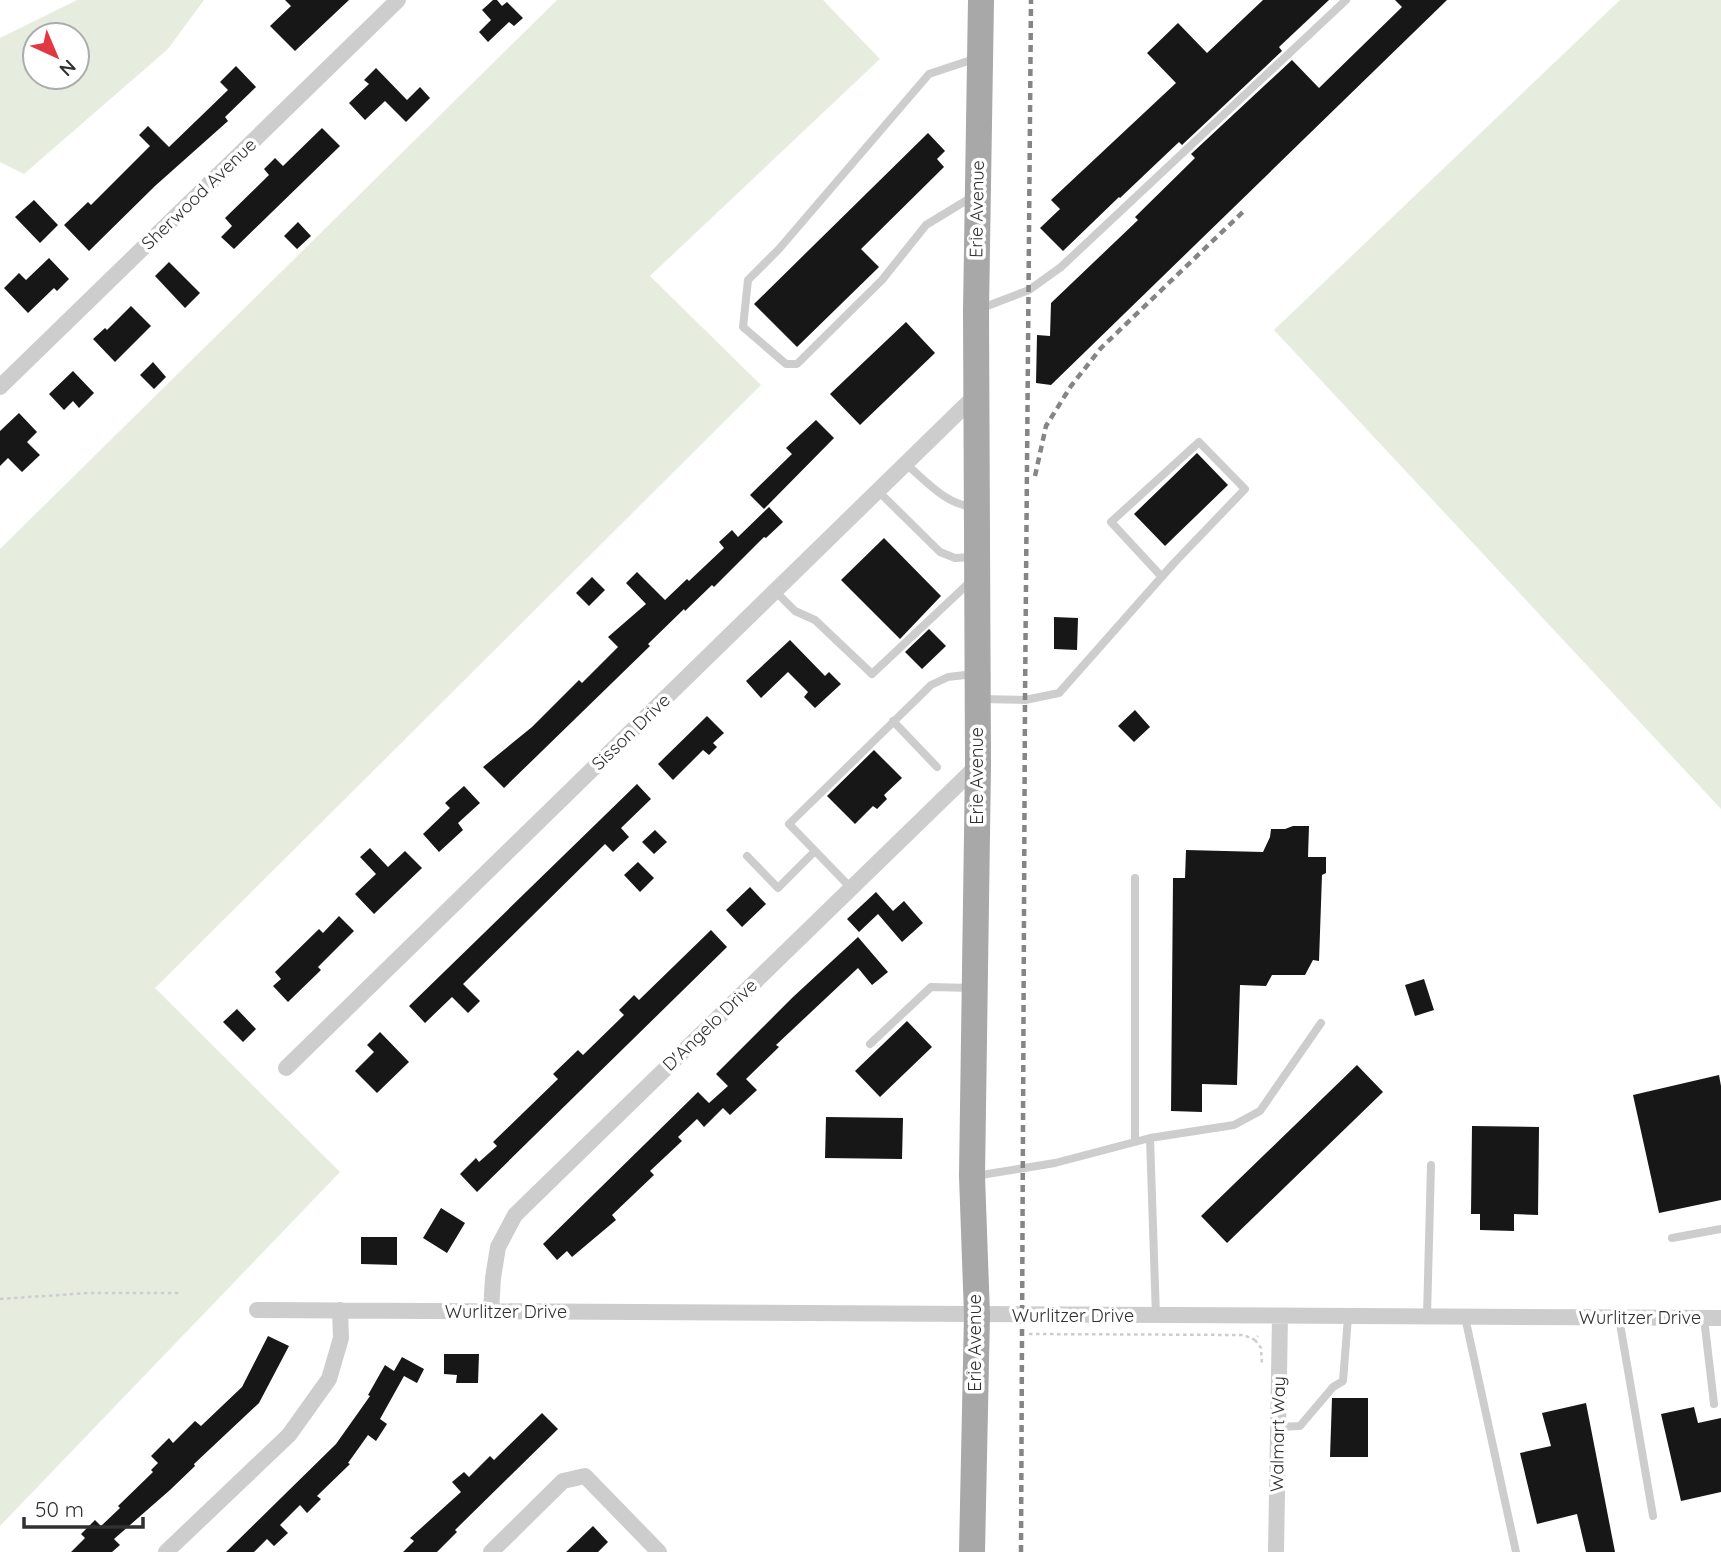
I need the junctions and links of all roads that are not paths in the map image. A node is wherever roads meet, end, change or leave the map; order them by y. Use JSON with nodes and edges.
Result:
{"nodes":[{"id":1,"x":398,"y":0,"type":"edge"},
{"id":2,"x":981,"y":0,"type":"edge"},
{"id":3,"x":1346,"y":0,"type":"edge"},
{"id":4,"x":980,"y":57,"type":"junction"},
{"id":5,"x":978,"y":193,"type":"junction"},
{"id":6,"x":976,"y":310,"type":"junction"},
{"id":7,"x":0,"y":387,"type":"edge"},
{"id":8,"x":976,"y":395,"type":"junction"},
{"id":9,"x":906,"y":464,"type":"junction"},
{"id":10,"x":878,"y":491,"type":"junction"},
{"id":11,"x":977,"y":507,"type":"junction"},
{"id":12,"x":976,"y":567,"type":"junction"},
{"id":13,"x":1161,"y":576,"type":"junction"},
{"id":14,"x":775,"y":591,"type":"junction"},
{"id":15,"x":977,"y":687,"type":"junction"},
{"id":16,"x":893,"y":722,"type":"junction"},
{"id":17,"x":978,"y":765,"type":"junction"},
{"id":18,"x":937,"y":767,"type":"dead end"},
{"id":19,"x":815,"y":852,"type":"junction"},
{"id":20,"x":747,"y":856,"type":"dead end"},
{"id":21,"x":1135,"y":878,"type":"dead end"},
{"id":22,"x":851,"y":888,"type":"junction"},
{"id":23,"x":975,"y":988,"type":"junction"},
{"id":24,"x":1321,"y":1023,"type":"dead end"},
{"id":25,"x":870,"y":1044,"type":"dead end"},
{"id":26,"x":286,"y":1068,"type":"dead end"},
{"id":27,"x":1150,"y":1138,"type":"junction"},
{"id":28,"x":1135,"y":1142,"type":"junction"},
{"id":29,"x":1432,"y":1165,"type":"dead end"},
{"id":30,"x":972,"y":1176,"type":"junction"},
{"id":31,"x":1721,"y":1229,"type":"edge"},
{"id":32,"x":1672,"y":1238,"type":"dead end"},
{"id":33,"x":257,"y":1310,"type":"dead end"},
{"id":34,"x":340,"y":1310,"type":"junction"},
{"id":35,"x":491,"y":1311,"type":"junction"},
{"id":36,"x":977,"y":1315,"type":"junction"},
{"id":37,"x":1156,"y":1316,"type":"junction"},
{"id":38,"x":1280,"y":1316,"type":"junction"},
{"id":39,"x":1348,"y":1317,"type":"junction"},
{"id":40,"x":1427,"y":1317,"type":"junction"},
{"id":41,"x":1465,"y":1317,"type":"junction"},
{"id":42,"x":1619,"y":1318,"type":"junction"},
{"id":43,"x":1704,"y":1318,"type":"junction"},
{"id":44,"x":1721,"y":1318,"type":"edge"},
{"id":45,"x":1714,"y":1405,"type":"dead end"},
{"id":46,"x":1278,"y":1427,"type":"junction"},
{"id":47,"x":1653,"y":1516,"type":"dead end"},
{"id":48,"x":166,"y":1552,"type":"edge"},
{"id":49,"x":491,"y":1552,"type":"edge"},
{"id":50,"x":659,"y":1552,"type":"edge"},
{"id":51,"x":972,"y":1552,"type":"edge"},
{"id":52,"x":1276,"y":1552,"type":"edge"},
{"id":53,"x":1516,"y":1552,"type":"edge"}],
"edges":[{"from":1,"to":7,"type":"street","name":"Sherwood Avenue"},
{"from":2,"to":4,"type":"main road","name":"Erie Avenue"},
{"from":3,"to":6,"type":"lane"},
{"from":4,"to":5,"type":"main road","name":"Erie Avenue"},
{"from":4,"to":5,"type":"lane"},
{"from":5,"to":6,"type":"main road","name":"Erie Avenue"},
{"from":6,"to":8,"type":"main road","name":"Erie Avenue"},
{"from":8,"to":9,"type":"street","name":"Sisson Drive"},
{"from":8,"to":11,"type":"main road","name":"Erie Avenue"},
{"from":9,"to":10,"type":"street","name":"Sisson Drive"},
{"from":9,"to":11,"type":"lane"},
{"from":10,"to":12,"type":"lane"},
{"from":10,"to":14,"type":"street","name":"Sisson Drive"},
{"from":11,"to":12,"type":"main road","name":"Erie Avenue"},
{"from":12,"to":14,"type":"lane"},
{"from":12,"to":15,"type":"main road","name":"Erie Avenue"},
{"from":13,"to":13,"type":"lane"},
{"from":13,"to":15,"type":"lane"},
{"from":14,"to":26,"type":"street","name":"Sisson Drive"},
{"from":15,"to":16,"type":"lane"},
{"from":15,"to":17,"type":"main road","name":"Erie Avenue"},
{"from":16,"to":18,"type":"lane"},
{"from":16,"to":19,"type":"lane"},
{"from":17,"to":22,"type":"street","name":"D'Angelo Drive"},
{"from":17,"to":23,"type":"main road","name":"Erie Avenue"},
{"from":19,"to":20,"type":"lane"},
{"from":19,"to":22,"type":"lane"},
{"from":21,"to":28,"type":"lane"},
{"from":22,"to":35,"type":"street","name":"D'Angelo Drive"},
{"from":23,"to":25,"type":"lane"},
{"from":23,"to":30,"type":"main road","name":"Erie Avenue"},
{"from":24,"to":27,"type":"lane"},
{"from":27,"to":28,"type":"lane"},
{"from":27,"to":37,"type":"lane"},
{"from":28,"to":30,"type":"lane"},
{"from":29,"to":40,"type":"lane"},
{"from":30,"to":36,"type":"main road","name":"Erie Avenue"},
{"from":31,"to":32,"type":"lane"},
{"from":33,"to":34,"type":"street","name":"Wurlitzer Drive"},
{"from":34,"to":35,"type":"street","name":"Wurlitzer Drive"},
{"from":34,"to":48,"type":"street"},
{"from":35,"to":36,"type":"street","name":"Wurlitzer Drive"},
{"from":36,"to":37,"type":"street","name":"Wurlitzer Drive"},
{"from":36,"to":51,"type":"main road","name":"Erie Avenue"},
{"from":37,"to":38,"type":"street","name":"Wurlitzer Drive"},
{"from":38,"to":39,"type":"street","name":"Wurlitzer Drive"},
{"from":38,"to":46,"type":"street","name":"Walmart Way"},
{"from":39,"to":40,"type":"street","name":"Wurlitzer Drive"},
{"from":39,"to":46,"type":"lane"},
{"from":40,"to":41,"type":"street","name":"Wurlitzer Drive"},
{"from":41,"to":42,"type":"street","name":"Wurlitzer Drive"},
{"from":41,"to":53,"type":"lane"},
{"from":42,"to":43,"type":"street","name":"Wurlitzer Drive"},
{"from":42,"to":47,"type":"lane"},
{"from":43,"to":44,"type":"street","name":"Wurlitzer Drive"},
{"from":43,"to":45,"type":"lane"},
{"from":46,"to":52,"type":"street","name":"Walmart Way"},
{"from":49,"to":50,"type":"street"}]}
